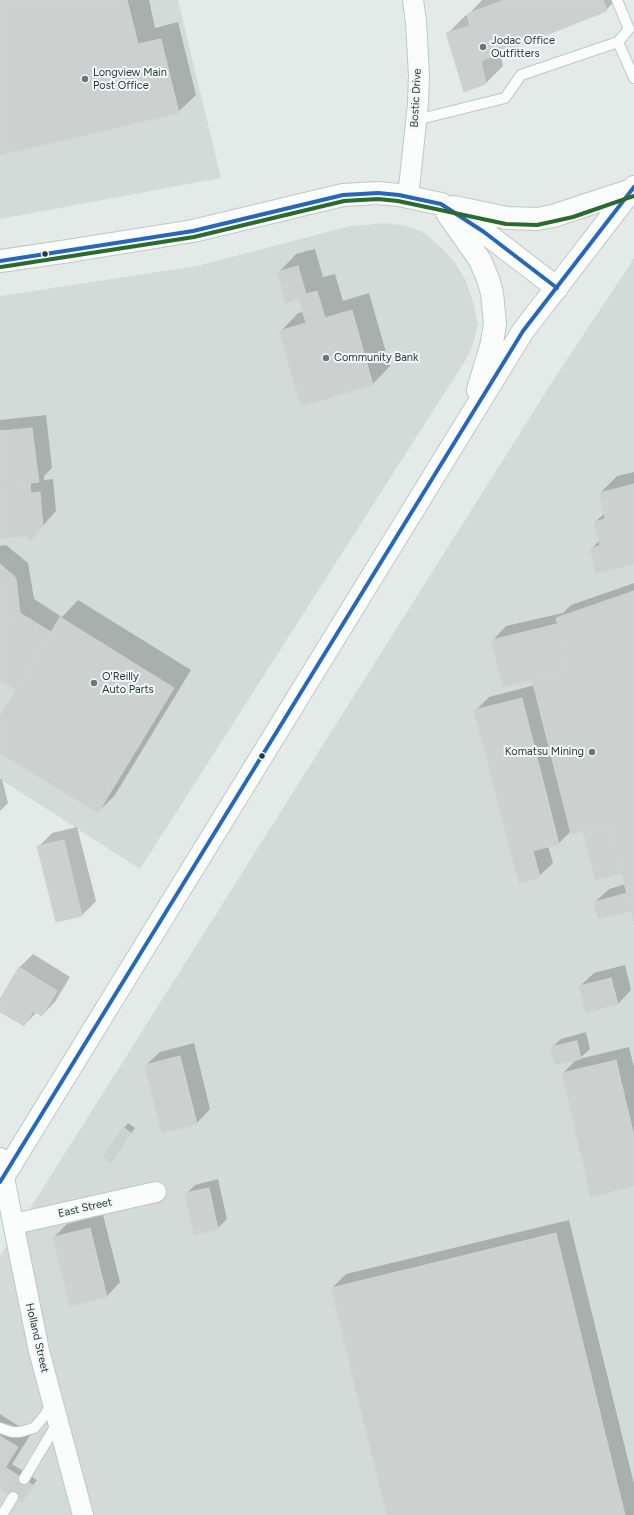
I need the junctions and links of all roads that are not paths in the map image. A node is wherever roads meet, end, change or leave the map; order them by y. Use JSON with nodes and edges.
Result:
{"nodes":[{"id":1,"x":413,"y":0,"type":"edge"},
{"id":2,"x":617,"y":0,"type":"edge"},
{"id":3,"x":618,"y":42,"type":"junction"},
{"id":4,"x":634,"y":78,"type":"edge"},
{"id":5,"x":416,"y":120,"type":"junction"},
{"id":6,"x":633,"y":188,"type":"edge"},
{"id":7,"x":408,"y":197,"type":"junction"},
{"id":8,"x":441,"y":204,"type":"junction"},
{"id":9,"x":0,"y":261,"type":"edge"},
{"id":10,"x":557,"y":288,"type":"junction"},
{"id":11,"x":470,"y":419,"type":"junction"},
{"id":12,"x":1,"y":1172,"type":"edge"},
{"id":13,"x":156,"y":1192,"type":"dead end"},
{"id":14,"x":14,"y":1224,"type":"junction"},
{"id":15,"x":52,"y":1401,"type":"junction"},
{"id":16,"x":58,"y":1422,"type":"junction"},
{"id":17,"x":0,"y":1428,"type":"edge"},
{"id":18,"x":24,"y":1479,"type":"dead end"},
{"id":19,"x":13,"y":1497,"type":"dead end"},
{"id":20,"x":2,"y":1515,"type":"edge"},
{"id":21,"x":83,"y":1515,"type":"edge"}],
"edges":[{"from":1,"to":5,"type":"street","name":"Bostic Drive"},
{"from":2,"to":3,"type":"lane"},
{"from":3,"to":4,"type":"lane"},
{"from":3,"to":5,"type":"lane"},
{"from":5,"to":7,"type":"street","name":"Bostic Drive"},
{"from":6,"to":8,"type":"main road"},
{"from":6,"to":10,"type":"main road"},
{"from":7,"to":8,"type":"main road"},
{"from":7,"to":9,"type":"main road"},
{"from":8,"to":10,"type":"main road"},
{"from":8,"to":11,"type":"main road"},
{"from":10,"to":11,"type":"main road"},
{"from":11,"to":12,"type":"main road"},
{"from":12,"to":14,"type":"street","name":"Holland Street"},
{"from":13,"to":14,"type":"street","name":"East Street"},
{"from":14,"to":15,"type":"street","name":"Holland Street"},
{"from":15,"to":16,"type":"street","name":"Holland Street"},
{"from":15,"to":17,"type":"lane"},
{"from":16,"to":18,"type":"lane"},
{"from":16,"to":21,"type":"street","name":"Holland Street"},
{"from":19,"to":20,"type":"lane"}]}
